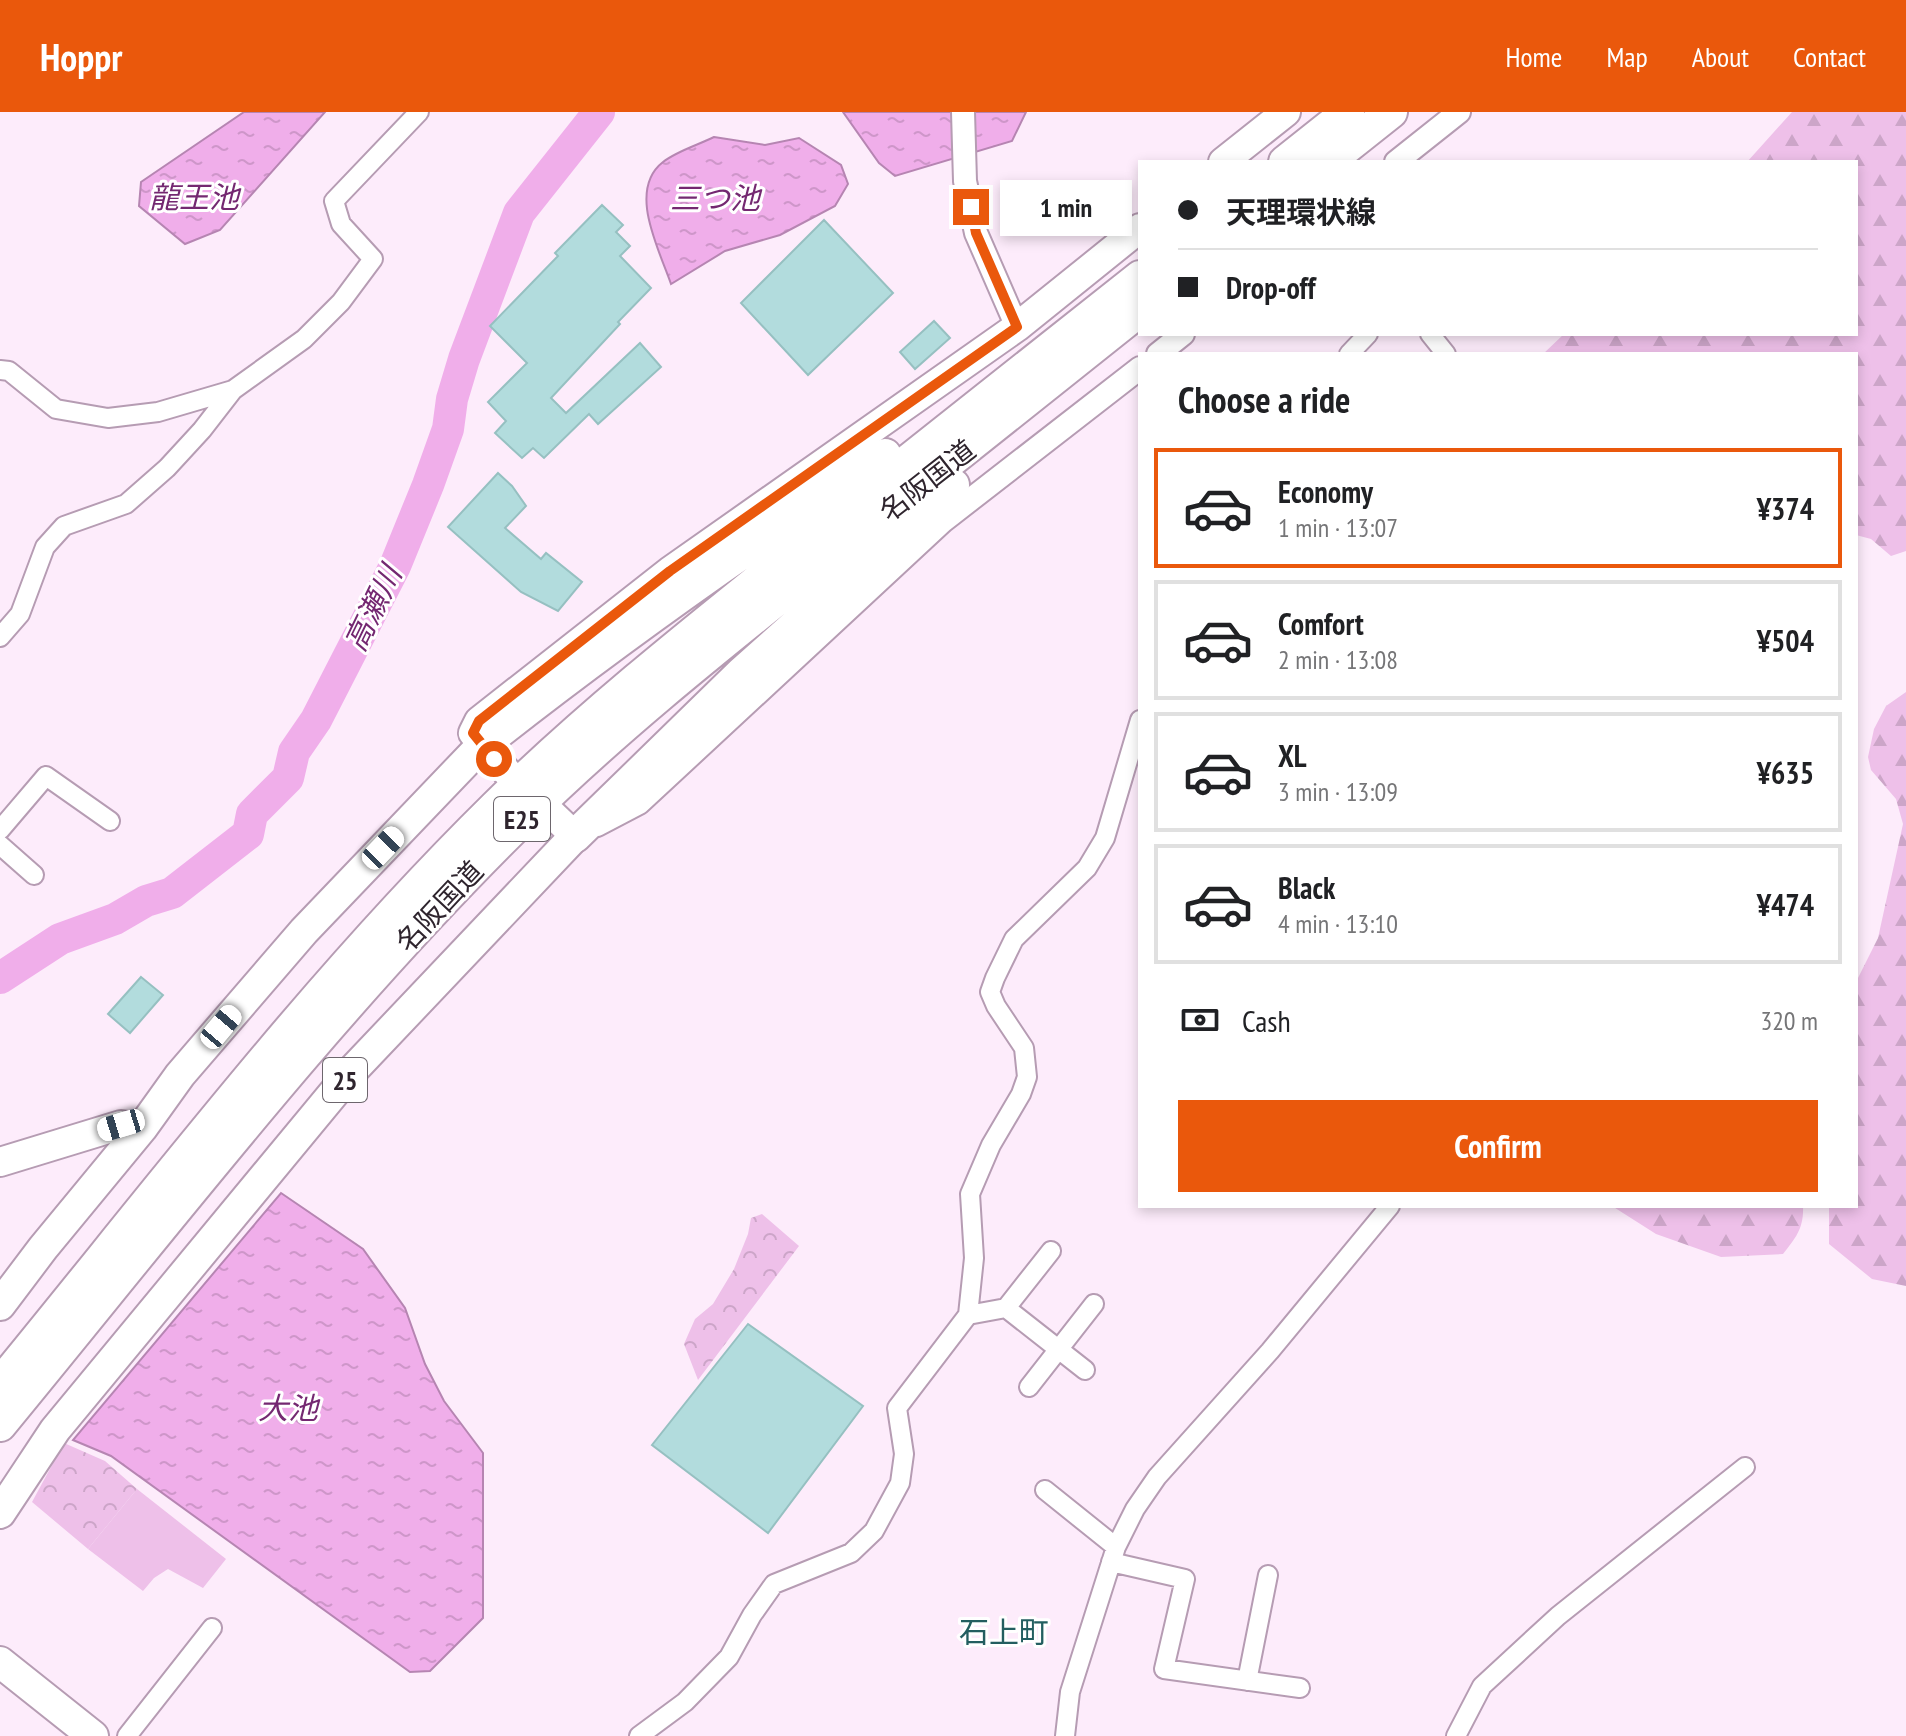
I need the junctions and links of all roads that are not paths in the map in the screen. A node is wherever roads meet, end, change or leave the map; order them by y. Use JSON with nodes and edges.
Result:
{"nodes":[{"id":1,"x":419,"y":112,"type":"edge"},
{"id":2,"x":963,"y":112,"type":"edge"},
{"id":3,"x":1286,"y":112,"type":"edge"},
{"id":4,"x":1391,"y":112,"type":"edge"},
{"id":5,"x":1459,"y":112,"type":"edge"},
{"id":6,"x":1340,"y":118,"type":"edge"},
{"id":7,"x":1226,"y":160,"type":"edge"},
{"id":8,"x":1285,"y":160,"type":"edge"},
{"id":9,"x":1331,"y":160,"type":"edge"},
{"id":10,"x":1399,"y":160,"type":"edge"},
{"id":11,"x":1138,"y":230,"type":"edge"},
{"id":12,"x":1138,"y":268,"type":"edge"},
{"id":13,"x":1138,"y":279,"type":"edge"},
{"id":14,"x":1138,"y":312,"type":"edge"},
{"id":15,"x":1138,"y":319,"type":"edge"},
{"id":16,"x":1017,"y":327,"type":"junction"},
{"id":17,"x":1180,"y":336,"type":"edge"},
{"id":18,"x":1366,"y":336,"type":"edge"},
{"id":19,"x":1432,"y":336,"type":"edge"},
{"id":20,"x":1160,"y":352,"type":"edge"},
{"id":21,"x":1351,"y":352,"type":"edge"},
{"id":22,"x":1444,"y":352,"type":"edge"},
{"id":23,"x":0,"y":370,"type":"edge"},
{"id":24,"x":1138,"y":370,"type":"edge"},
{"id":25,"x":233,"y":390,"type":"junction"},
{"id":26,"x":0,"y":637,"type":"edge"},
{"id":27,"x":1138,"y":727,"type":"edge"},
{"id":28,"x":482,"y":745,"type":"junction"},
{"id":29,"x":507,"y":772,"type":"dead end"},
{"id":30,"x":552,"y":814,"type":"dead end"},
{"id":31,"x":110,"y":821,"type":"dead end"},
{"id":32,"x":0,"y":830,"type":"edge"},
{"id":33,"x":575,"y":836,"type":"junction"},
{"id":34,"x":0,"y":845,"type":"edge"},
{"id":35,"x":34,"y":875,"type":"dead end"},
{"id":36,"x":142,"y":1128,"type":"junction"},
{"id":37,"x":0,"y":1162,"type":"edge"},
{"id":38,"x":1388,"y":1208,"type":"edge"},
{"id":39,"x":1051,"y":1251,"type":"dead end"},
{"id":40,"x":1094,"y":1304,"type":"dead end"},
{"id":41,"x":0,"y":1305,"type":"edge"},
{"id":42,"x":1006,"y":1308,"type":"junction"},
{"id":43,"x":968,"y":1315,"type":"junction"},
{"id":44,"x":1059,"y":1350,"type":"junction"},
{"id":45,"x":1085,"y":1370,"type":"dead end"},
{"id":46,"x":0,"y":1384,"type":"edge"},
{"id":47,"x":1029,"y":1387,"type":"dead end"},
{"id":48,"x":0,"y":1425,"type":"edge"},
{"id":49,"x":1745,"y":1467,"type":"dead end"},
{"id":50,"x":1045,"y":1490,"type":"dead end"},
{"id":51,"x":0,"y":1513,"type":"edge"},
{"id":52,"x":1114,"y":1554,"type":"junction"},
{"id":53,"x":1268,"y":1575,"type":"dead end"},
{"id":54,"x":212,"y":1628,"type":"dead end"},
{"id":55,"x":0,"y":1662,"type":"edge"},
{"id":56,"x":1247,"y":1681,"type":"junction"},
{"id":57,"x":1300,"y":1688,"type":"dead end"},
{"id":58,"x":93,"y":1736,"type":"edge"},
{"id":59,"x":127,"y":1736,"type":"edge"},
{"id":60,"x":639,"y":1736,"type":"edge"},
{"id":61,"x":1065,"y":1736,"type":"edge"},
{"id":62,"x":1456,"y":1736,"type":"edge"}],
"edges":[{"from":1,"to":25,"type":"street"},
{"from":2,"to":16,"type":"street"},
{"from":3,"to":7,"type":"main road"},
{"from":4,"to":9,"type":"highway"},
{"from":5,"to":10,"type":"street"},
{"from":6,"to":8,"type":"highway"},
{"from":11,"to":16,"type":"main road"},
{"from":12,"to":28,"type":"highway"},
{"from":13,"to":46,"type":"highway","name":"名阪国道","number":"E25"},
{"from":14,"to":48,"type":"highway","name":"名阪国道","number":"E25"},
{"from":15,"to":33,"type":"highway","number":"E25"},
{"from":16,"to":28,"type":"main road"},
{"from":17,"to":20,"type":"street"},
{"from":18,"to":21,"type":"street"},
{"from":19,"to":22,"type":"street"},
{"from":23,"to":25,"type":"street"},
{"from":24,"to":33,"type":"street"},
{"from":25,"to":26,"type":"street"},
{"from":27,"to":43,"type":"street"},
{"from":28,"to":29,"type":"main road"},
{"from":28,"to":36,"type":"highway"},
{"from":30,"to":33,"type":"main road"},
{"from":31,"to":32,"type":"street"},
{"from":33,"to":51,"type":"highway","number":"25"},
{"from":34,"to":35,"type":"street"},
{"from":36,"to":37,"type":"main road"},
{"from":36,"to":41,"type":"highway"},
{"from":38,"to":52,"type":"street"},
{"from":39,"to":42,"type":"street"},
{"from":40,"to":44,"type":"street"},
{"from":42,"to":43,"type":"street"},
{"from":42,"to":44,"type":"street"},
{"from":43,"to":60,"type":"street"},
{"from":44,"to":45,"type":"street"},
{"from":44,"to":47,"type":"street"},
{"from":49,"to":62,"type":"street"},
{"from":50,"to":52,"type":"street"},
{"from":52,"to":56,"type":"street"},
{"from":52,"to":61,"type":"street"},
{"from":53,"to":56,"type":"street"},
{"from":54,"to":59,"type":"street"},
{"from":55,"to":58,"type":"highway"},
{"from":56,"to":57,"type":"street"}]}
